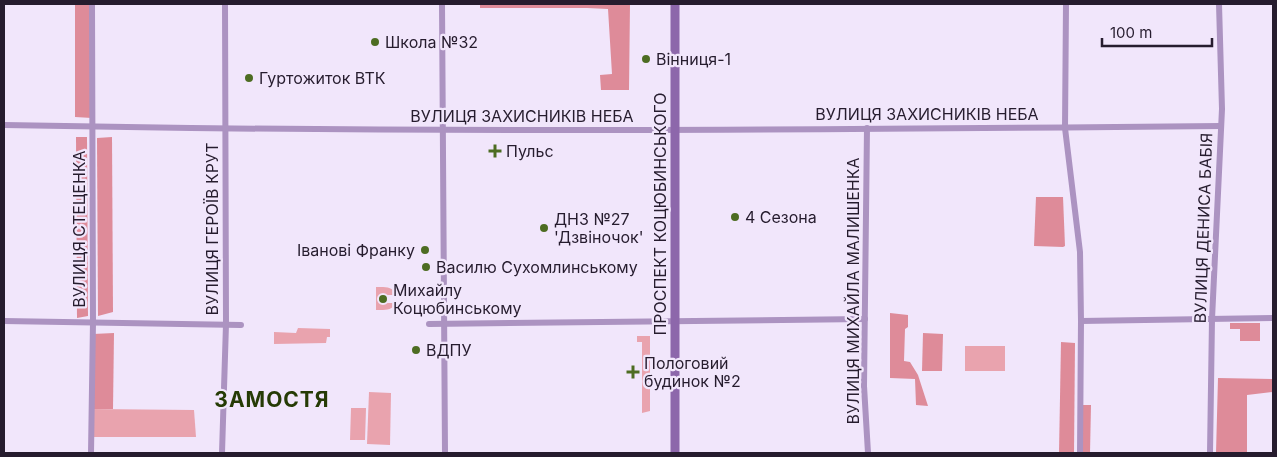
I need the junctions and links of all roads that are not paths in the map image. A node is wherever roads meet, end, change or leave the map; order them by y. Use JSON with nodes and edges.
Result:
{"nodes":[{"id":1,"x":92,"y":4,"type":"edge"},
{"id":2,"x":225,"y":4,"type":"edge"},
{"id":3,"x":442,"y":4,"type":"edge"},
{"id":4,"x":675,"y":4,"type":"edge"},
{"id":5,"x":1066,"y":4,"type":"edge"},
{"id":6,"x":1219,"y":4,"type":"edge"},
{"id":7,"x":4,"y":125,"type":"edge"},
{"id":8,"x":1221,"y":126,"type":"junction"},
{"id":9,"x":92,"y":127,"type":"junction"},
{"id":10,"x":867,"y":128,"type":"junction"},
{"id":11,"x":1065,"y":128,"type":"junction"},
{"id":12,"x":226,"y":130,"type":"junction"},
{"id":13,"x":443,"y":130,"type":"junction"},
{"id":14,"x":674,"y":130,"type":"junction"},
{"id":15,"x":1273,"y":318,"type":"edge"},
{"id":16,"x":865,"y":319,"type":"junction"},
{"id":17,"x":1212,"y":319,"type":"junction"},
{"id":18,"x":4,"y":321,"type":"edge"},
{"id":19,"x":676,"y":321,"type":"junction"},
{"id":20,"x":93,"y":322,"type":"junction"},
{"id":21,"x":1081,"y":322,"type":"junction"},
{"id":22,"x":226,"y":324,"type":"junction"},
{"id":23,"x":429,"y":324,"type":"dead end"},
{"id":24,"x":444,"y":324,"type":"junction"},
{"id":25,"x":241,"y":325,"type":"dead end"},
{"id":26,"x":91,"y":453,"type":"edge"},
{"id":27,"x":222,"y":453,"type":"edge"},
{"id":28,"x":445,"y":453,"type":"edge"},
{"id":29,"x":675,"y":453,"type":"edge"},
{"id":30,"x":868,"y":453,"type":"edge"},
{"id":31,"x":1080,"y":453,"type":"edge"},
{"id":32,"x":1210,"y":453,"type":"edge"}],
"edges":[{"from":1,"to":9,"type":"street","name":"ВУЛИЦЯ СТЕЦЕНКА"},
{"from":2,"to":12,"type":"street","name":"ВУЛИЦЯ ГЕРОЇВ КРУТ"},
{"from":3,"to":13,"type":"street"},
{"from":4,"to":14,"type":"main road","name":"ПРОСПЕКТ КОЦЮБИНСЬКОГО"},
{"from":5,"to":11,"type":"street"},
{"from":6,"to":8,"type":"street","name":"ВУЛИЦЯ ДЕНИСА БАБІЯ"},
{"from":7,"to":9,"type":"street","name":"ВУЛИЦЯ ЗАХИСНИКІВ НЕБА"},
{"from":8,"to":11,"type":"street","name":"ВУЛИЦЯ ЗАХИСНИКІВ НЕБА"},
{"from":8,"to":17,"type":"street","name":"ВУЛИЦЯ ДЕНИСА БАБІЯ"},
{"from":9,"to":12,"type":"street","name":"ВУЛИЦЯ ЗАХИСНИКІВ НЕБА"},
{"from":9,"to":20,"type":"street","name":"ВУЛИЦЯ СТЕЦЕНКА"},
{"from":10,"to":11,"type":"street","name":"ВУЛИЦЯ ЗАХИСНИКІВ НЕБА"},
{"from":10,"to":14,"type":"street","name":"ВУЛИЦЯ ЗАХИСНИКІВ НЕБА"},
{"from":10,"to":16,"type":"street","name":"ВУЛИЦЯ МИХАЙЛА МАЛИШЕНКА"},
{"from":11,"to":21,"type":"street"},
{"from":12,"to":13,"type":"street","name":"ВУЛИЦЯ ЗАХИСНИКІВ НЕБА"},
{"from":12,"to":22,"type":"street","name":"ВУЛИЦЯ ГЕРОЇВ КРУТ"},
{"from":13,"to":14,"type":"street","name":"ВУЛИЦЯ ЗАХИСНИКІВ НЕБА"},
{"from":13,"to":24,"type":"street"},
{"from":14,"to":19,"type":"main road","name":"ПРОСПЕКТ КОЦЮБИНСЬКОГО"},
{"from":15,"to":17,"type":"street"},
{"from":16,"to":19,"type":"street"},
{"from":16,"to":30,"type":"street","name":"ВУЛИЦЯ МИХАЙЛА МАЛИШЕНКА"},
{"from":17,"to":21,"type":"street"},
{"from":17,"to":32,"type":"street","name":"ВУЛИЦЯ ДЕНИСА БАБІЯ"},
{"from":18,"to":20,"type":"street"},
{"from":19,"to":24,"type":"street"},
{"from":19,"to":29,"type":"main road","name":"ПРОСПЕКТ КОЦЮБИНСЬКОГО"},
{"from":20,"to":22,"type":"street"},
{"from":20,"to":26,"type":"street","name":"ВУЛИЦЯ СТЕЦЕНКА"},
{"from":21,"to":31,"type":"street"},
{"from":22,"to":25,"type":"street"},
{"from":22,"to":27,"type":"street","name":"ВУЛИЦЯ ГЕРОЇВ КРУТ"},
{"from":23,"to":24,"type":"street"},
{"from":24,"to":28,"type":"street"}]}
